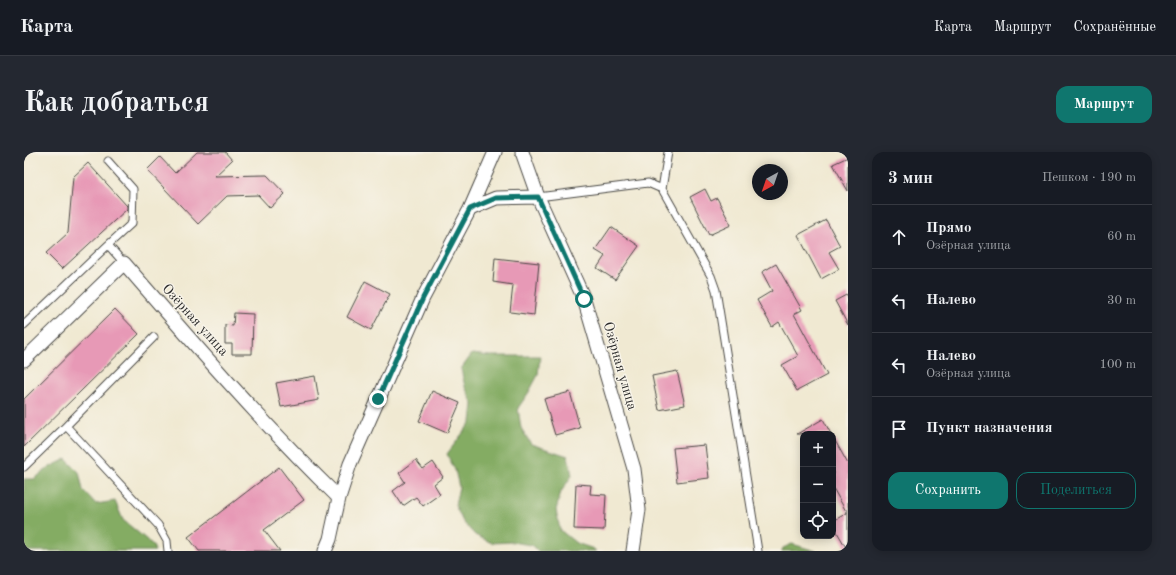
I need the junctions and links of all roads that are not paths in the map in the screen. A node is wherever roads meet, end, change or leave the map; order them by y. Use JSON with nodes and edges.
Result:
{"nodes":[{"id":1,"x":495,"y":152,"type":"edge"},
{"id":2,"x":522,"y":152,"type":"edge"},
{"id":3,"x":668,"y":152,"type":"edge"},
{"id":4,"x":108,"y":162,"type":"dead end"},
{"id":5,"x":662,"y":189,"type":"junction"},
{"id":6,"x":538,"y":197,"type":"junction"},
{"id":7,"x":470,"y":209,"type":"junction"},
{"id":8,"x":108,"y":245,"type":"junction"},
{"id":9,"x":124,"y":263,"type":"junction"},
{"id":10,"x":24,"y":325,"type":"edge"},
{"id":11,"x":154,"y":337,"type":"dead end"},
{"id":12,"x":24,"y":360,"type":"edge"},
{"id":13,"x":66,"y":426,"type":"junction"},
{"id":14,"x":24,"y":467,"type":"edge"},
{"id":15,"x":339,"y":498,"type":"junction"},
{"id":16,"x":168,"y":551,"type":"edge"},
{"id":17,"x":325,"y":551,"type":"edge"},
{"id":18,"x":633,"y":551,"type":"edge"},
{"id":19,"x":758,"y":551,"type":"edge"}],
"edges":[{"from":1,"to":7,"type":"street"},
{"from":2,"to":6,"type":"street","name":"Озёрная улица"},
{"from":3,"to":5,"type":"lane"},
{"from":4,"to":8,"type":"lane"},
{"from":5,"to":6,"type":"lane"},
{"from":5,"to":19,"type":"lane"},
{"from":6,"to":7,"type":"street"},
{"from":6,"to":18,"type":"street","name":"Озёрная улица"},
{"from":7,"to":15,"type":"street"},
{"from":8,"to":9,"type":"lane"},
{"from":8,"to":10,"type":"lane"},
{"from":9,"to":12,"type":"street"},
{"from":9,"to":15,"type":"street","name":"Озёрная улица"},
{"from":11,"to":13,"type":"lane"},
{"from":13,"to":14,"type":"lane"},
{"from":13,"to":16,"type":"lane"},
{"from":15,"to":17,"type":"street"}]}
